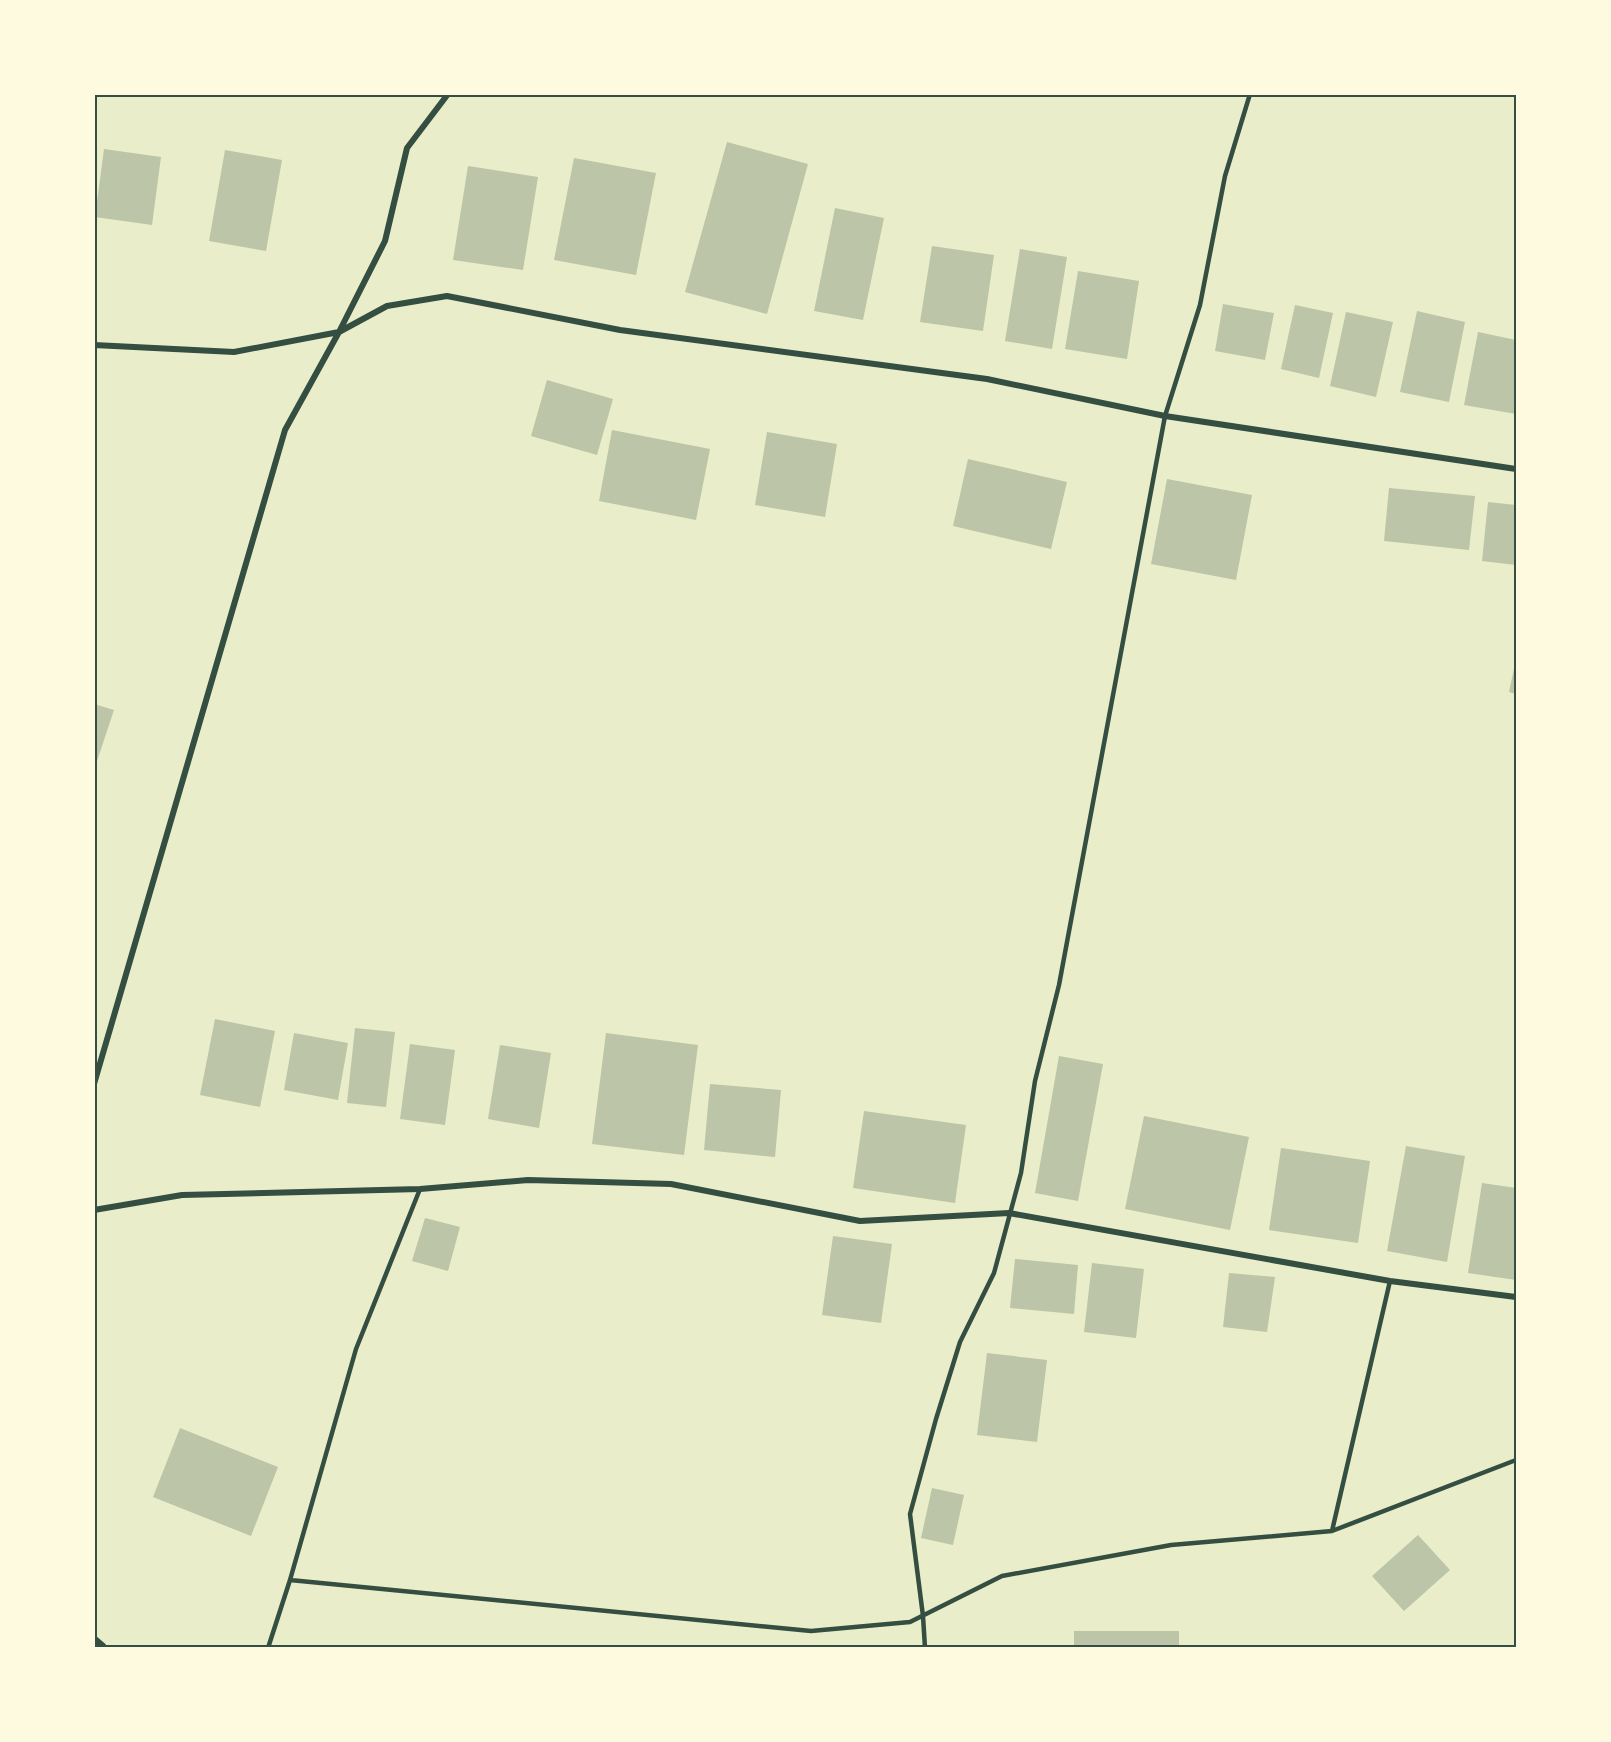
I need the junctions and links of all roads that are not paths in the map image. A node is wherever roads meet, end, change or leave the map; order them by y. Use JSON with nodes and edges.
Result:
{"nodes":[{"id":1,"x":448,"y":94,"type":"edge"},
{"id":2,"x":1250,"y":94,"type":"edge"},
{"id":3,"x":339,"y":332,"type":"junction"},
{"id":4,"x":94,"y":345,"type":"edge"},
{"id":5,"x":1165,"y":416,"type":"junction"},
{"id":6,"x":1516,"y":469,"type":"edge"},
{"id":7,"x":94,"y":1084,"type":"edge"},
{"id":8,"x":420,"y":1189,"type":"junction"},
{"id":9,"x":94,"y":1210,"type":"edge"},
{"id":10,"x":1009,"y":1213,"type":"junction"},
{"id":11,"x":1390,"y":1281,"type":"junction"},
{"id":12,"x":1516,"y":1297,"type":"edge"},
{"id":13,"x":1516,"y":1460,"type":"edge"},
{"id":14,"x":1332,"y":1531,"type":"junction"},
{"id":15,"x":290,"y":1580,"type":"junction"},
{"id":16,"x":923,"y":1616,"type":"junction"},
{"id":17,"x":94,"y":1642,"type":"edge"},
{"id":18,"x":101,"y":1647,"type":"edge"},
{"id":19,"x":268,"y":1647,"type":"edge"},
{"id":20,"x":925,"y":1647,"type":"edge"}],
"edges":[{"from":1,"to":3,"type":"street"},
{"from":2,"to":5,"type":"lane"},
{"from":3,"to":4,"type":"street"},
{"from":3,"to":5,"type":"street"},
{"from":3,"to":7,"type":"street"},
{"from":5,"to":6,"type":"street"},
{"from":5,"to":10,"type":"lane"},
{"from":8,"to":9,"type":"street"},
{"from":8,"to":10,"type":"street"},
{"from":8,"to":15,"type":"lane"},
{"from":10,"to":11,"type":"street"},
{"from":10,"to":16,"type":"lane"},
{"from":11,"to":12,"type":"street"},
{"from":11,"to":14,"type":"lane"},
{"from":13,"to":14,"type":"lane"},
{"from":14,"to":16,"type":"lane"},
{"from":15,"to":16,"type":"lane"},
{"from":15,"to":19,"type":"lane"},
{"from":16,"to":20,"type":"lane"},
{"from":17,"to":18,"type":"main road"}]}
